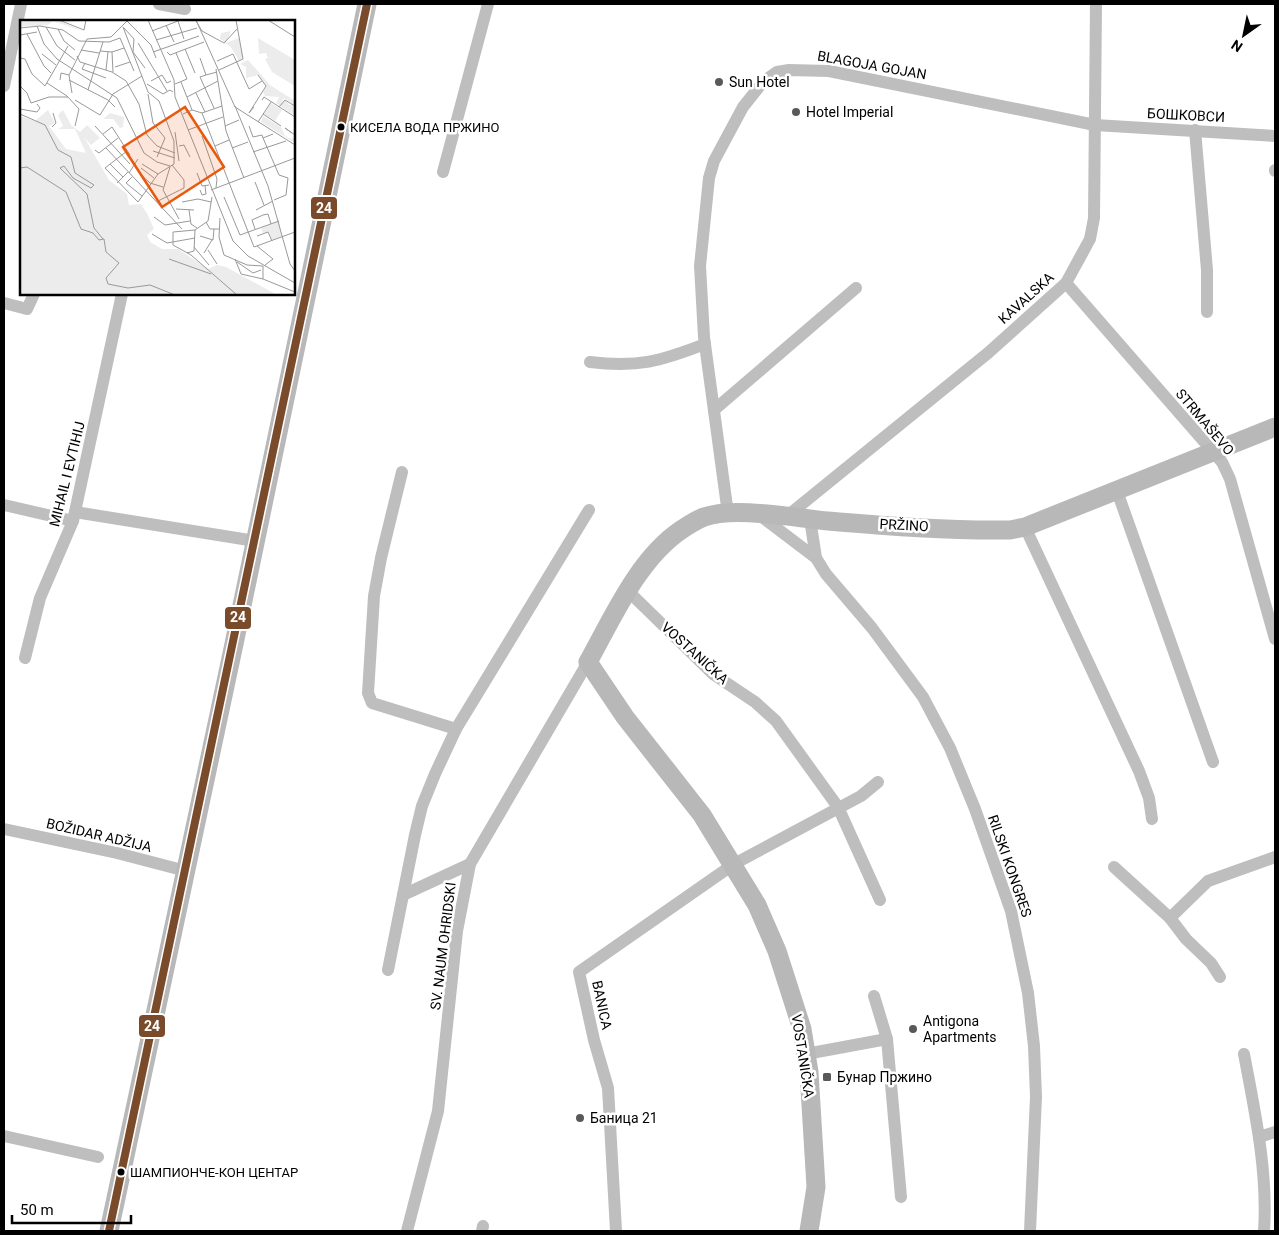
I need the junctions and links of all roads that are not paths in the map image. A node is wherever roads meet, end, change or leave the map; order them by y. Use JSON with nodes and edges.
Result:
{"nodes":[{"id":1,"x":21,"y":4,"type":"edge"},
{"id":2,"x":159,"y":4,"type":"edge"},
{"id":3,"x":366,"y":4,"type":"edge"},
{"id":4,"x":488,"y":4,"type":"edge"},
{"id":5,"x":1096,"y":4,"type":"edge"},
{"id":6,"x":185,"y":11,"type":"edge"},
{"id":7,"x":4,"y":86,"type":"edge"},
{"id":8,"x":1095,"y":125,"type":"junction"},
{"id":9,"x":1195,"y":130,"type":"junction"},
{"id":10,"x":1275,"y":136,"type":"edge"},
{"id":11,"x":443,"y":172,"type":"dead end"},
{"id":12,"x":1066,"y":283,"type":"junction"},
{"id":13,"x":856,"y":288,"type":"dead end"},
{"id":14,"x":34,"y":295,"type":"edge"},
{"id":15,"x":122,"y":295,"type":"edge"},
{"id":16,"x":4,"y":302,"type":"edge"},
{"id":17,"x":1207,"y":312,"type":"dead end"},
{"id":18,"x":705,"y":344,"type":"junction"},
{"id":19,"x":590,"y":362,"type":"dead end"},
{"id":20,"x":714,"y":410,"type":"junction"},
{"id":21,"x":1275,"y":427,"type":"edge"},
{"id":22,"x":1213,"y":453,"type":"junction"},
{"id":23,"x":402,"y":472,"type":"dead end"},
{"id":24,"x":1117,"y":492,"type":"junction"},
{"id":25,"x":4,"y":505,"type":"edge"},
{"id":26,"x":589,"y":510,"type":"dead end"},
{"id":27,"x":728,"y":514,"type":"junction"},
{"id":28,"x":758,"y":514,"type":"junction"},
{"id":29,"x":74,"y":516,"type":"junction"},
{"id":30,"x":786,"y":518,"type":"junction"},
{"id":31,"x":810,"y":519,"type":"junction"},
{"id":32,"x":1026,"y":528,"type":"junction"},
{"id":33,"x":248,"y":540,"type":"dead end"},
{"id":34,"x":816,"y":558,"type":"junction"},
{"id":35,"x":627,"y":590,"type":"junction"},
{"id":36,"x":1275,"y":639,"type":"edge"},
{"id":37,"x":25,"y":658,"type":"dead end"},
{"id":38,"x":588,"y":662,"type":"junction"},
{"id":39,"x":456,"y":729,"type":"junction"},
{"id":40,"x":1213,"y":762,"type":"dead end"},
{"id":41,"x":878,"y":782,"type":"dead end"},
{"id":42,"x":838,"y":808,"type":"junction"},
{"id":43,"x":1152,"y":819,"type":"dead end"},
{"id":44,"x":4,"y":829,"type":"edge"},
{"id":45,"x":1275,"y":857,"type":"edge"},
{"id":46,"x":470,"y":864,"type":"junction"},
{"id":47,"x":734,"y":864,"type":"junction"},
{"id":48,"x":1114,"y":867,"type":"dead end"},
{"id":49,"x":186,"y":871,"type":"junction"},
{"id":50,"x":403,"y":895,"type":"junction"},
{"id":51,"x":880,"y":900,"type":"dead end"},
{"id":52,"x":1170,"y":918,"type":"junction"},
{"id":53,"x":388,"y":970,"type":"dead end"},
{"id":54,"x":1220,"y":977,"type":"dead end"},
{"id":55,"x":874,"y":996,"type":"dead end"},
{"id":56,"x":887,"y":1039,"type":"junction"},
{"id":57,"x":806,"y":1054,"type":"junction"},
{"id":58,"x":1244,"y":1054,"type":"dead end"},
{"id":59,"x":1275,"y":1132,"type":"edge"},
{"id":60,"x":4,"y":1136,"type":"edge"},
{"id":61,"x":1259,"y":1137,"type":"junction"},
{"id":62,"x":98,"y":1157,"type":"dead end"},
{"id":63,"x":901,"y":1197,"type":"dead end"},
{"id":64,"x":109,"y":1231,"type":"edge"},
{"id":65,"x":407,"y":1231,"type":"edge"},
{"id":66,"x":616,"y":1231,"type":"edge"},
{"id":67,"x":809,"y":1231,"type":"edge"},
{"id":68,"x":1030,"y":1231,"type":"edge"},
{"id":69,"x":1264,"y":1231,"type":"edge"}],
"edges":[{"from":1,"to":7,"type":"street"},
{"from":2,"to":6,"type":"street"},
{"from":3,"to":49,"type":"street"},
{"from":4,"to":11,"type":"street"},
{"from":5,"to":8,"type":"street","name":"KAVALSKA"},
{"from":8,"to":9,"type":"street","name":"БОШКОВСИ"},
{"from":8,"to":12,"type":"street","name":"KAVALSKA"},
{"from":8,"to":18,"type":"street","name":"BLAGOJA GOJAN"},
{"from":9,"to":10,"type":"street","name":"БОШКОВСИ"},
{"from":9,"to":17,"type":"street"},
{"from":12,"to":22,"type":"street","name":"STRMAŠEVO"},
{"from":12,"to":30,"type":"street","name":"KAVALSKA"},
{"from":13,"to":20,"type":"street"},
{"from":14,"to":16,"type":"street"},
{"from":15,"to":29,"type":"street","name":"MIHAIL I EVTIHIJ"},
{"from":18,"to":19,"type":"street"},
{"from":18,"to":20,"type":"street","name":"BLAGOJA GOJAN"},
{"from":20,"to":27,"type":"street","name":"BLAGOJA GOJAN"},
{"from":21,"to":22,"type":"street","name":"PRŽINO"},
{"from":22,"to":24,"type":"street","name":"PRŽINO"},
{"from":22,"to":36,"type":"street","name":"STRMAŠEVO"},
{"from":23,"to":39,"type":"street"},
{"from":24,"to":32,"type":"street","name":"PRŽINO"},
{"from":24,"to":40,"type":"street"},
{"from":25,"to":29,"type":"street"},
{"from":26,"to":39,"type":"street"},
{"from":27,"to":28,"type":"street","name":"PRŽINO"},
{"from":27,"to":35,"type":"street","name":"PRŽINO"},
{"from":28,"to":30,"type":"street","name":"PRŽINO"},
{"from":28,"to":34,"type":"street","name":"RILSKI KONGRES"},
{"from":29,"to":33,"type":"street"},
{"from":29,"to":37,"type":"street","name":"MIHAIL I EVTIHIJ"},
{"from":30,"to":31,"type":"street","name":"PRŽINO"},
{"from":31,"to":32,"type":"street","name":"PRŽINO"},
{"from":31,"to":34,"type":"street","name":"RILSKI KONGRES"},
{"from":32,"to":43,"type":"street"},
{"from":34,"to":68,"type":"street","name":"RILSKI KONGRES"},
{"from":35,"to":38,"type":"street","name":"PRŽINO"},
{"from":35,"to":42,"type":"street","name":"VOSTANIČKA"},
{"from":38,"to":46,"type":"street","name":"SV. NAUM OHRIDSKI"},
{"from":38,"to":47,"type":"street","name":"VOSTANIČKA"},
{"from":39,"to":50,"type":"street"},
{"from":41,"to":42,"type":"street"},
{"from":42,"to":47,"type":"street"},
{"from":42,"to":51,"type":"street","name":"VOSTANIČKA"},
{"from":44,"to":49,"type":"street","name":"BOŽIDAR ADŽIJA"},
{"from":45,"to":52,"type":"street"},
{"from":46,"to":50,"type":"street"},
{"from":46,"to":65,"type":"street","name":"SV. NAUM OHRIDSKI"},
{"from":47,"to":57,"type":"street","name":"VOSTANIČKA"},
{"from":47,"to":66,"type":"street","name":"BANICA"},
{"from":48,"to":52,"type":"street"},
{"from":49,"to":64,"type":"street"},
{"from":50,"to":53,"type":"street"},
{"from":52,"to":54,"type":"street"},
{"from":55,"to":56,"type":"street"},
{"from":56,"to":57,"type":"street"},
{"from":56,"to":63,"type":"street"},
{"from":57,"to":67,"type":"street","name":"VOSTANIČKA"},
{"from":58,"to":61,"type":"street"},
{"from":59,"to":61,"type":"street"},
{"from":60,"to":62,"type":"street"},
{"from":61,"to":69,"type":"street"}]}
